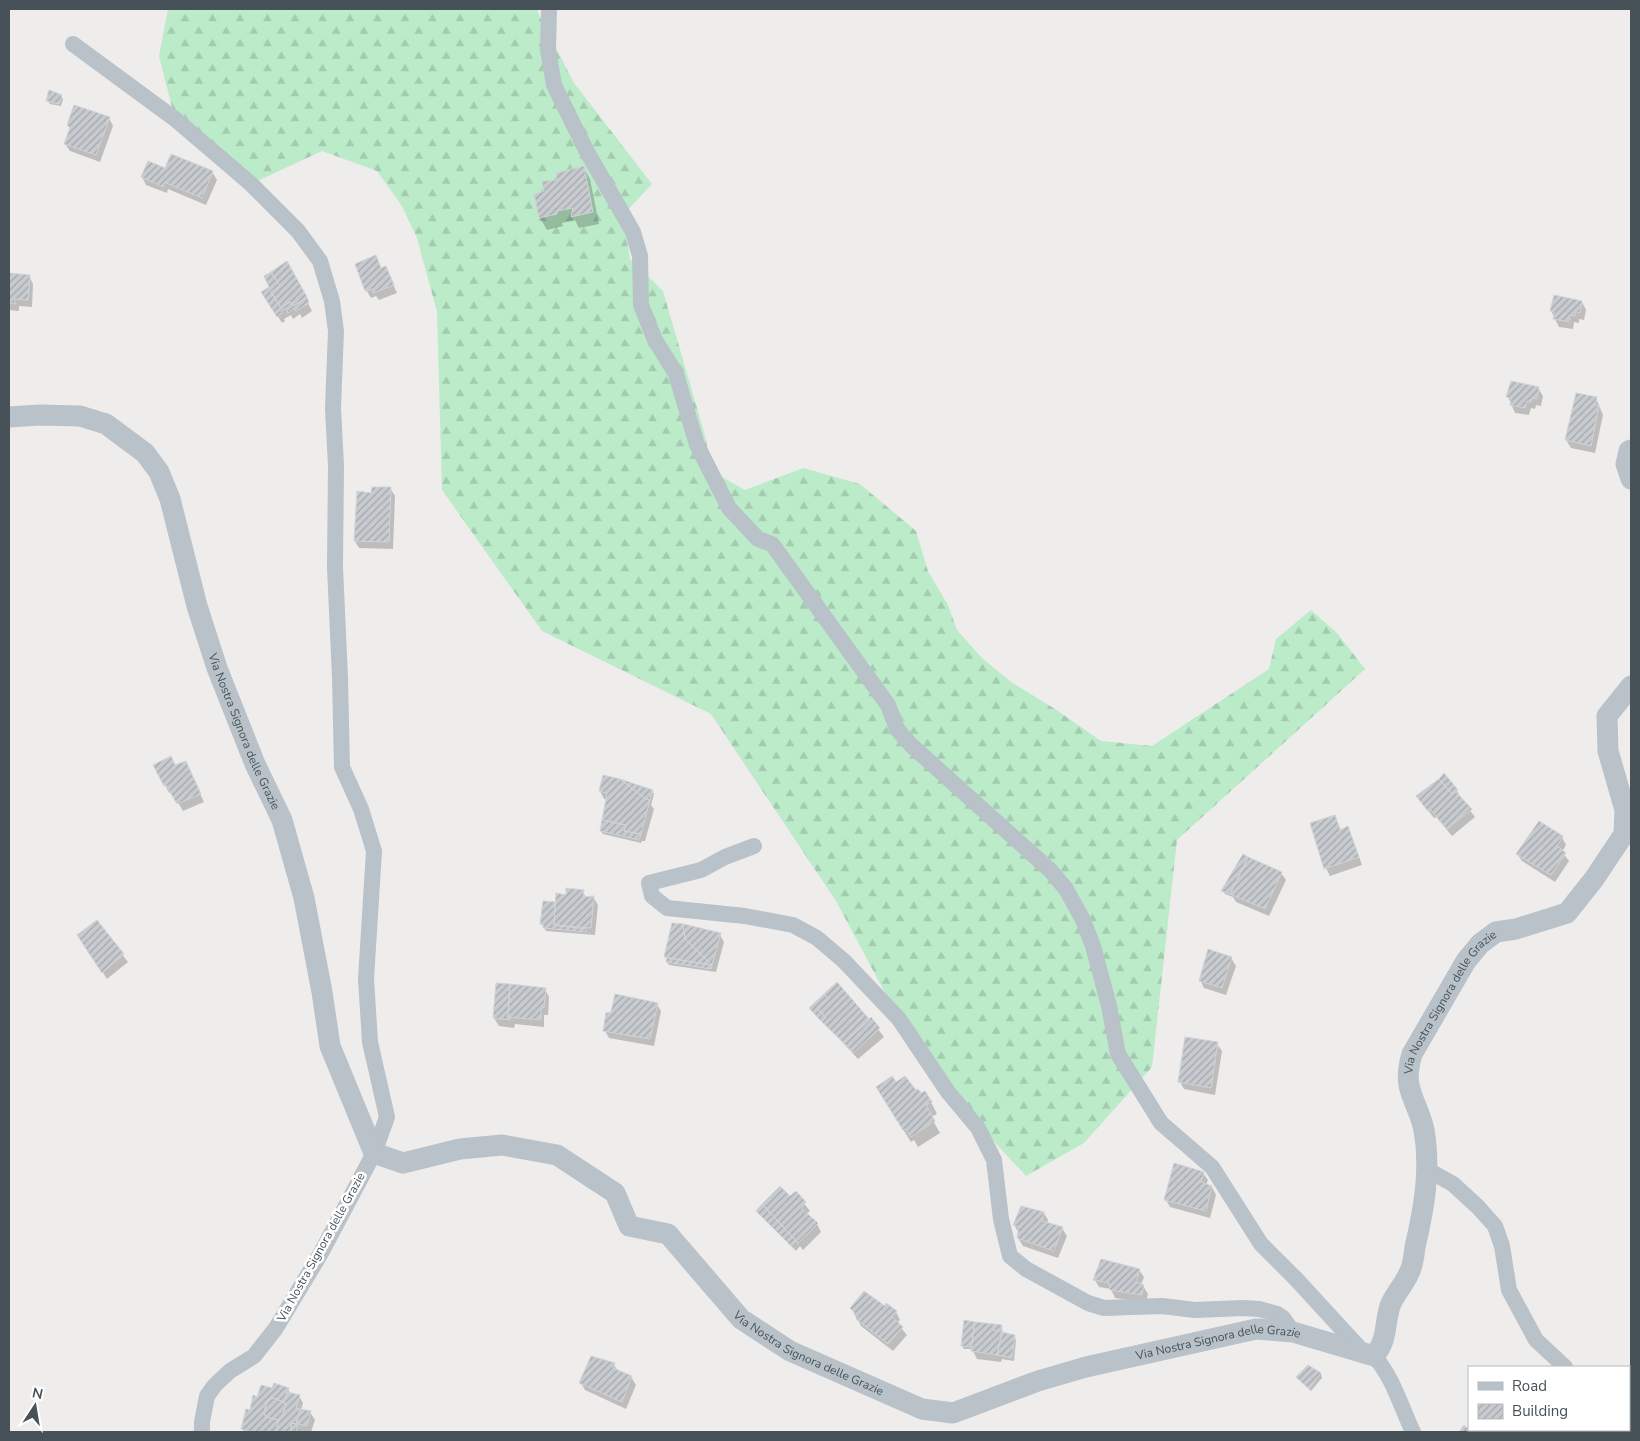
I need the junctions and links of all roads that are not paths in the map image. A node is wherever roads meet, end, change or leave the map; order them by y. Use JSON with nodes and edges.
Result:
{"nodes":[{"id":1,"x":549,"y":9,"type":"edge"},
{"id":2,"x":73,"y":44,"type":"dead end"},
{"id":3,"x":9,"y":417,"type":"edge"},
{"id":4,"x":1631,"y":450,"type":"edge"},
{"id":5,"x":1631,"y":478,"type":"edge"},
{"id":6,"x":1631,"y":686,"type":"edge"},
{"id":7,"x":754,"y":846,"type":"dead end"},
{"id":8,"x":374,"y":1153,"type":"junction"},
{"id":9,"x":1428,"y":1170,"type":"junction"},
{"id":10,"x":1293,"y":1332,"type":"junction"},
{"id":11,"x":1369,"y":1354,"type":"junction"},
{"id":12,"x":1562,"y":1366,"type":"edge"},
{"id":13,"x":202,"y":1432,"type":"edge"},
{"id":14,"x":1413,"y":1432,"type":"edge"}],
"edges":[{"from":1,"to":11,"type":"street"},
{"from":2,"to":8,"type":"street"},
{"from":3,"to":8,"type":"street","name":"Via Nostra Signora delle Grazie"},
{"from":4,"to":5,"type":"street"},
{"from":6,"to":9,"type":"street","name":"Via Nostra Signora delle Grazie"},
{"from":7,"to":10,"type":"street"},
{"from":8,"to":10,"type":"street","name":"Via Nostra Signora delle Grazie"},
{"from":8,"to":13,"type":"street","name":"Via Nostra Signora delle Grazie"},
{"from":9,"to":11,"type":"street","name":"Via Nostra Signora delle Grazie"},
{"from":9,"to":12,"type":"street"},
{"from":10,"to":11,"type":"street","name":"Via Nostra Signora delle Grazie"},
{"from":11,"to":14,"type":"street"}]}
